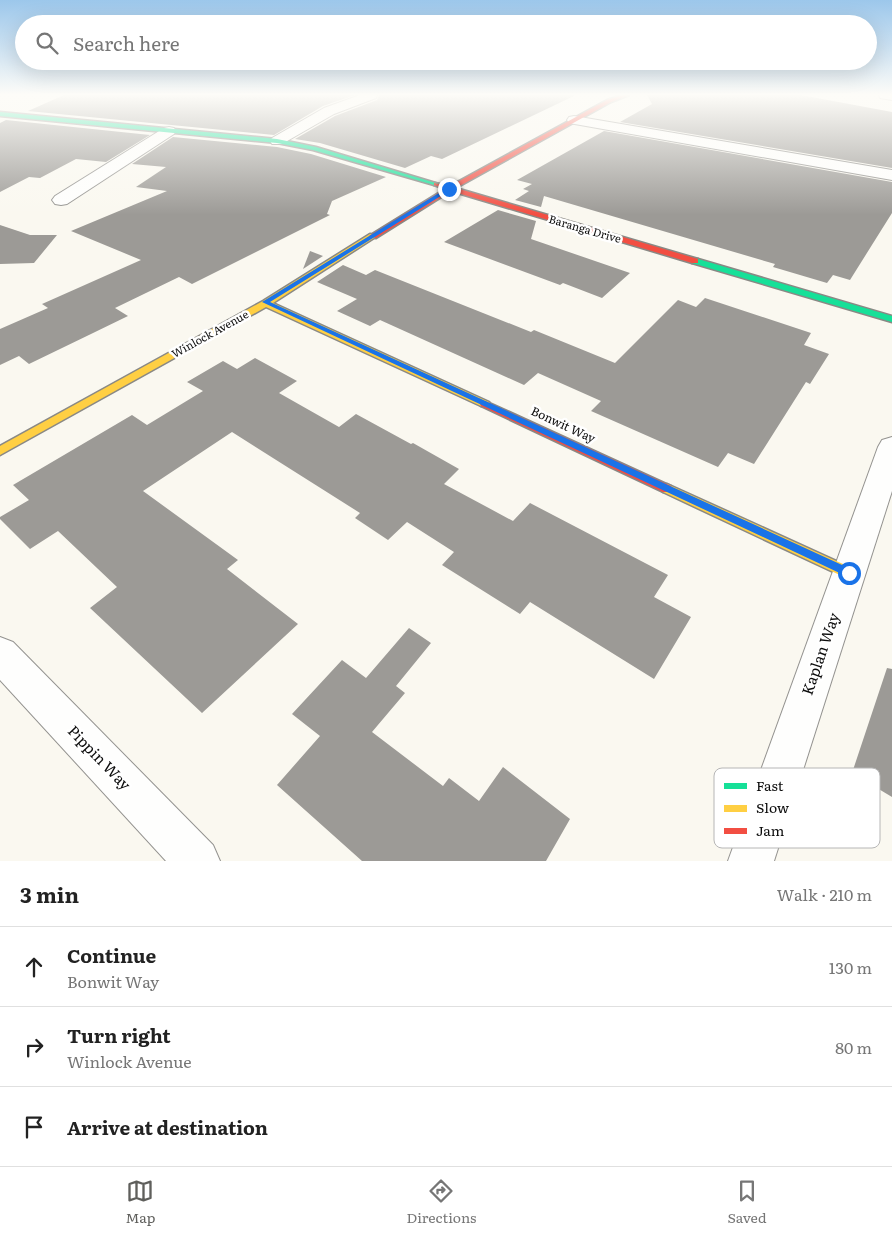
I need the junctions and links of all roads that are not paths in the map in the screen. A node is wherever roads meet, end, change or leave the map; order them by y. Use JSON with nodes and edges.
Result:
{"nodes":[{"id":1,"x":162,"y":135,"type":"edge"},
{"id":2,"x":214,"y":135,"type":"edge"},
{"id":3,"x":287,"y":135,"type":"edge"},
{"id":4,"x":546,"y":135,"type":"edge"},
{"id":5,"x":660,"y":135,"type":"edge"},
{"id":6,"x":277,"y":141,"type":"junction"},
{"id":7,"x":892,"y":176,"type":"edge"},
{"id":8,"x":449,"y":189,"type":"junction"},
{"id":9,"x":61,"y":200,"type":"dead end"},
{"id":10,"x":266,"y":302,"type":"junction"},
{"id":11,"x":892,"y":319,"type":"edge"},
{"id":12,"x":892,"y":447,"type":"edge"},
{"id":13,"x":0,"y":451,"type":"edge"},
{"id":14,"x":849,"y":573,"type":"junction"},
{"id":15,"x":0,"y":654,"type":"edge"},
{"id":16,"x":782,"y":768,"type":"edge"},
{"id":17,"x":754,"y":848,"type":"edge"},
{"id":18,"x":197,"y":861,"type":"edge"},
{"id":19,"x":750,"y":861,"type":"edge"}],
"edges":[{"from":1,"to":9,"type":"street"},
{"from":2,"to":6,"type":"street","name":"Baranga Drive"},
{"from":3,"to":6,"type":"street"},
{"from":4,"to":8,"type":"street","name":"Winlock Avenue"},
{"from":5,"to":7,"type":"street"},
{"from":6,"to":8,"type":"street","name":"Baranga Drive"},
{"from":8,"to":10,"type":"street","name":"Winlock Avenue"},
{"from":8,"to":11,"type":"street","name":"Baranga Drive"},
{"from":10,"to":13,"type":"street","name":"Winlock Avenue"},
{"from":10,"to":14,"type":"street","name":"Bonwit Way"},
{"from":12,"to":14,"type":"street","name":"Kaplan Way"},
{"from":14,"to":16,"type":"street","name":"Kaplan Way"},
{"from":15,"to":18,"type":"street","name":"Pippin Way"},
{"from":17,"to":19,"type":"street","name":"Kaplan Way"}]}
